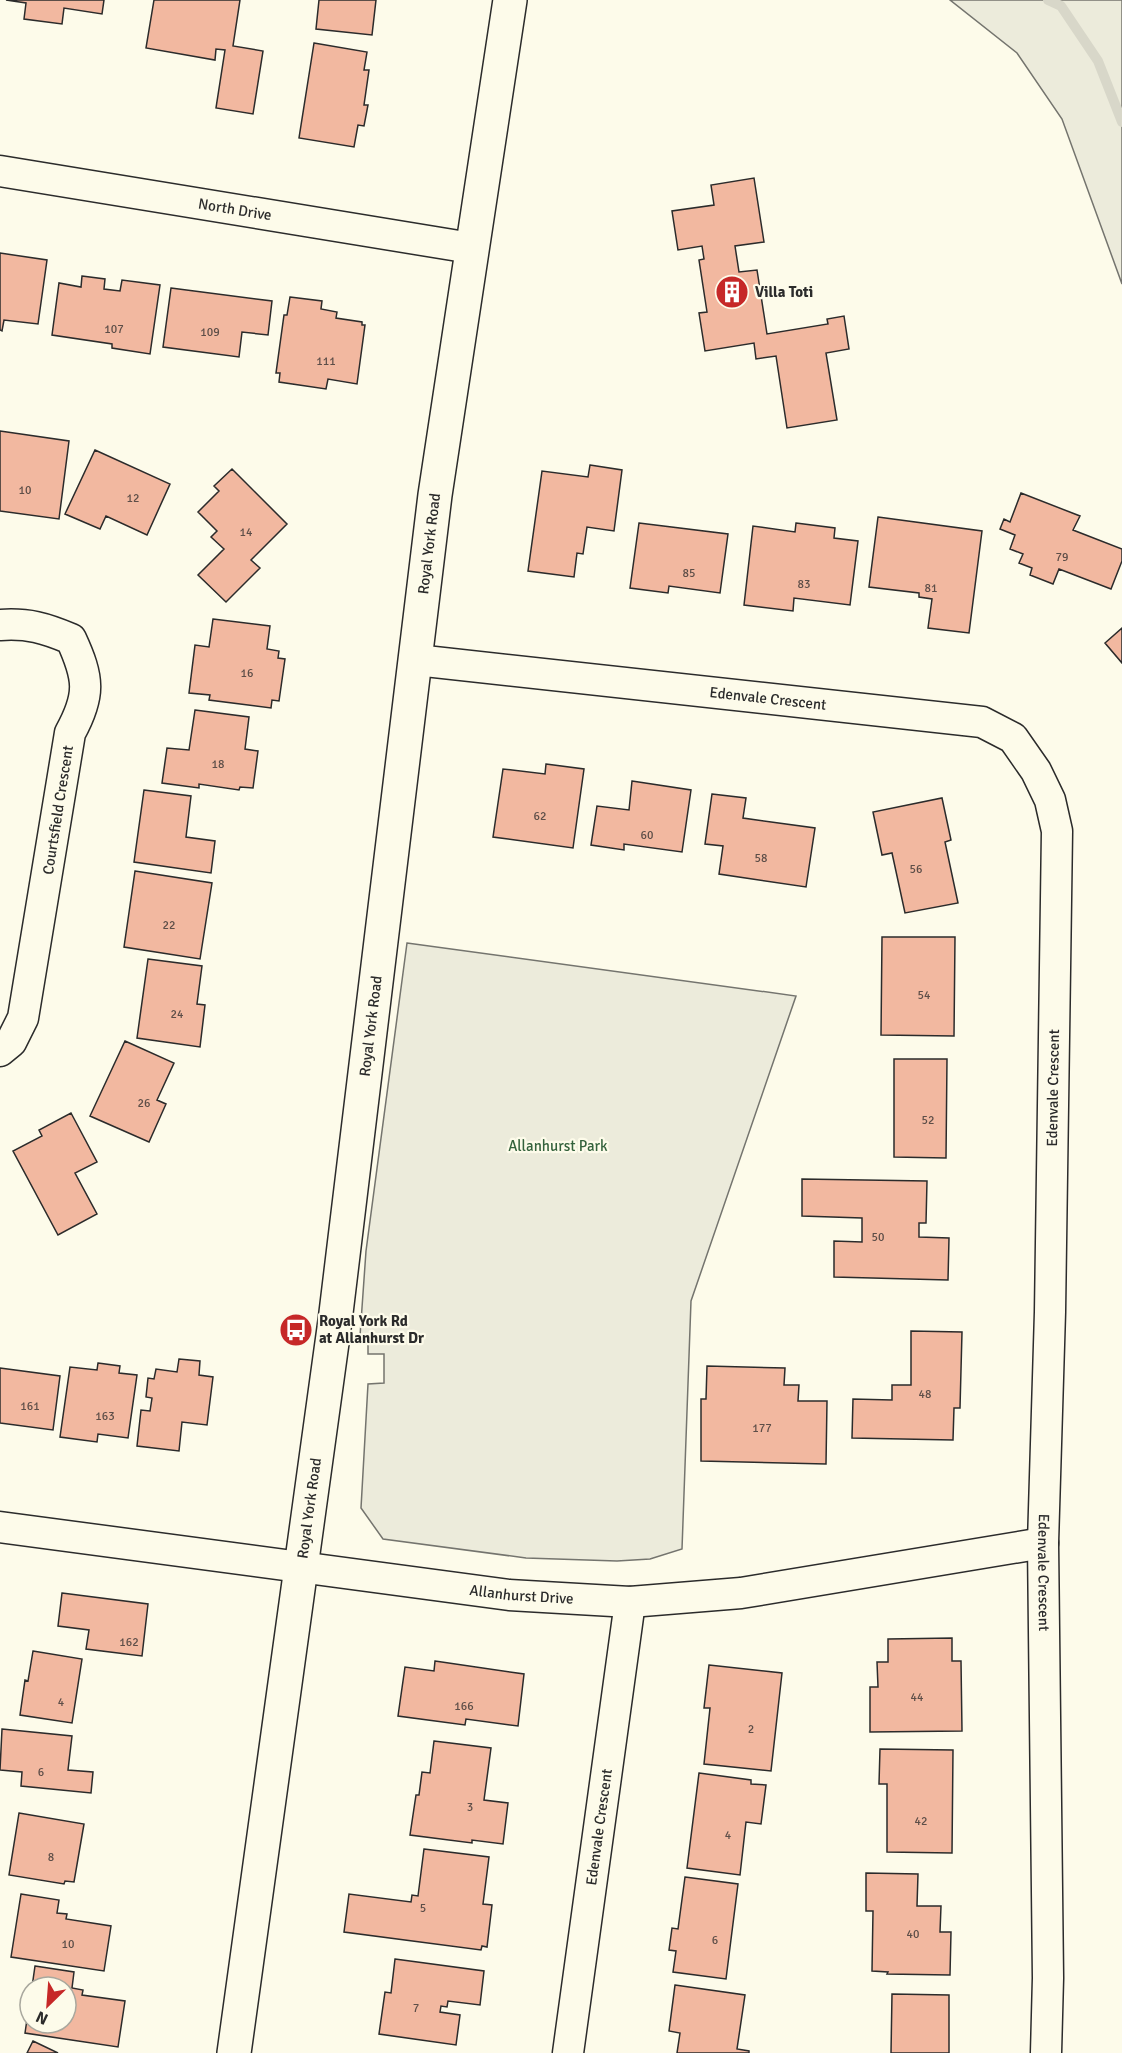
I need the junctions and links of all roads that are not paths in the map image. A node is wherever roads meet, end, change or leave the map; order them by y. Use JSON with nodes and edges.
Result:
{"nodes":[{"id":1,"x":510,"y":0,"type":"edge"},
{"id":2,"x":0,"y":171,"type":"edge"},
{"id":3,"x":471,"y":248,"type":"junction"},
{"id":4,"x":0,"y":625,"type":"edge"},
{"id":5,"x":416,"y":660,"type":"junction"},
{"id":6,"x":0,"y":1051,"type":"edge"},
{"id":7,"x":0,"y":1527,"type":"edge"},
{"id":8,"x":1043,"y":1543,"type":"junction"},
{"id":9,"x":301,"y":1568,"type":"junction"},
{"id":10,"x":630,"y":1602,"type":"junction"},
{"id":11,"x":234,"y":2053,"type":"edge"},
{"id":12,"x":568,"y":2053,"type":"edge"},
{"id":13,"x":1046,"y":2053,"type":"edge"}],
"edges":[{"from":1,"to":3,"type":"main road","name":"Royal York Road"},
{"from":2,"to":3,"type":"street","name":"North Drive"},
{"from":3,"to":5,"type":"main road","name":"Royal York Road"},
{"from":4,"to":6,"type":"street","name":"Courtsfield Crescent"},
{"from":5,"to":8,"type":"street","name":"Edenvale Crescent"},
{"from":5,"to":9,"type":"main road","name":"Royal York Road"},
{"from":7,"to":9,"type":"street","name":"Allanhurst Drive"},
{"from":8,"to":10,"type":"street","name":"Allanhurst Drive"},
{"from":8,"to":13,"type":"street","name":"Edenvale Crescent"},
{"from":9,"to":10,"type":"street","name":"Allanhurst Drive"},
{"from":9,"to":11,"type":"main road","name":"Royal York Road"},
{"from":10,"to":12,"type":"street","name":"Edenvale Crescent"}]}
